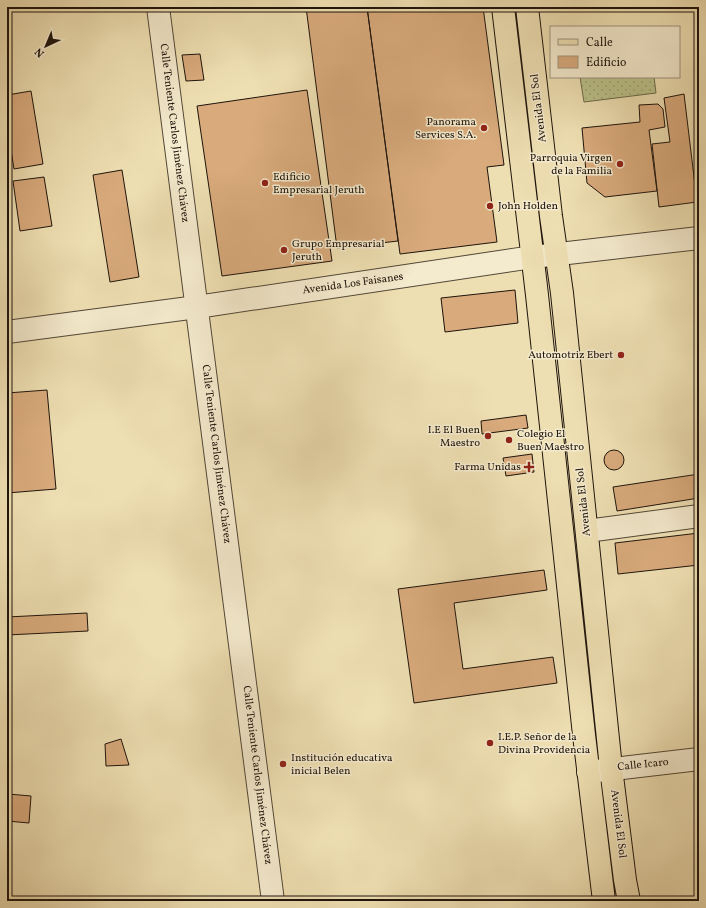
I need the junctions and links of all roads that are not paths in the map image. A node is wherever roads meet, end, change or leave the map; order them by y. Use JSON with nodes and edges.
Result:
{"nodes":[{"id":1,"x":158,"y":7,"type":"edge"},
{"id":2,"x":503,"y":7,"type":"edge"},
{"id":3,"x":527,"y":7,"type":"edge"},
{"id":4,"x":699,"y":238,"type":"edge"},
{"id":5,"x":556,"y":254,"type":"junction"},
{"id":6,"x":533,"y":257,"type":"junction"},
{"id":7,"x":197,"y":307,"type":"junction"},
{"id":8,"x":7,"y":332,"type":"edge"},
{"id":9,"x":699,"y":516,"type":"edge"},
{"id":10,"x":587,"y":531,"type":"junction"},
{"id":11,"x":699,"y":759,"type":"edge"},
{"id":12,"x":611,"y":768,"type":"junction"},
{"id":13,"x":588,"y":772,"type":"junction"},
{"id":14,"x":273,"y":901,"type":"edge"},
{"id":15,"x":604,"y":901,"type":"edge"},
{"id":16,"x":629,"y":901,"type":"edge"}],
"edges":[{"from":1,"to":7,"type":"street","name":"Calle Teniente Carlos Jiménez Chávez"},
{"from":2,"to":6,"type":"main road"},
{"from":3,"to":5,"type":"main road","name":"Avenida El Sol"},
{"from":4,"to":5,"type":"street","name":"Avenida Los Faisanes"},
{"from":5,"to":6,"type":"street","name":"Avenida Los Faisanes"},
{"from":5,"to":10,"type":"main road","name":"Avenida El Sol"},
{"from":6,"to":7,"type":"street","name":"Avenida Los Faisanes"},
{"from":6,"to":13,"type":"main road"},
{"from":7,"to":8,"type":"street","name":"Avenida Los Faisanes"},
{"from":7,"to":14,"type":"street","name":"Calle Teniente Carlos Jiménez Chávez"},
{"from":9,"to":10,"type":"street"},
{"from":10,"to":12,"type":"main road","name":"Avenida El Sol"},
{"from":11,"to":12,"type":"street","name":"Calle Icaro"},
{"from":12,"to":13,"type":"street","name":"Calle Icaro"},
{"from":12,"to":16,"type":"main road","name":"Avenida El Sol"},
{"from":13,"to":15,"type":"main road"}]}
